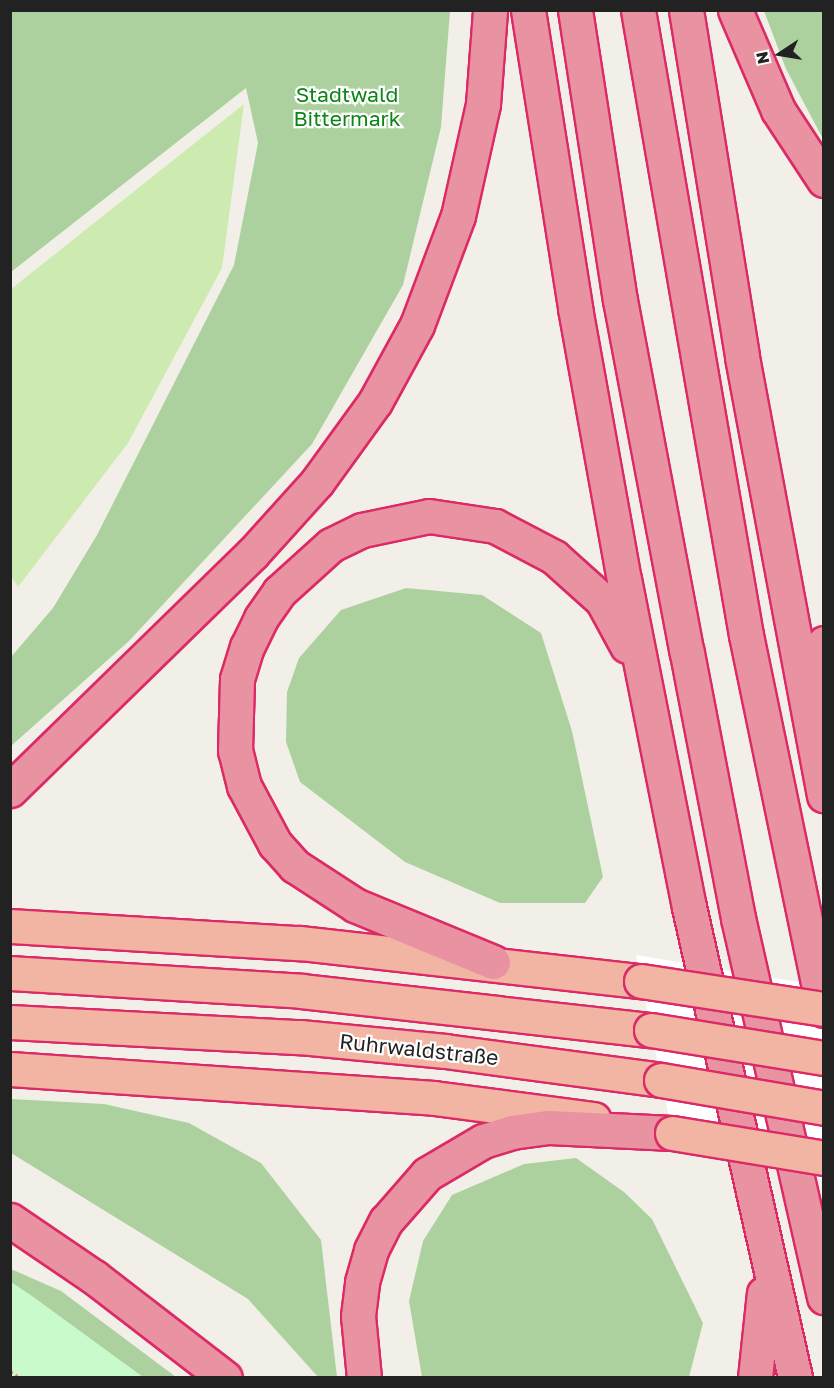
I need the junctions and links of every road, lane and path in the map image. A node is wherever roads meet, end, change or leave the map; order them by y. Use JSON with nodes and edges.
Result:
{"nodes":[{"id":1,"x":490,"y":10,"type":"edge"},
{"id":2,"x":528,"y":10,"type":"edge"},
{"id":3,"x":575,"y":10,"type":"edge"},
{"id":4,"x":638,"y":10,"type":"edge"},
{"id":5,"x":686,"y":10,"type":"edge"},
{"id":6,"x":735,"y":10,"type":"edge"},
{"id":7,"x":824,"y":180,"type":"edge"},
{"id":8,"x":824,"y":643,"type":"edge"},
{"id":9,"x":653,"y":724,"type":"junction"},
{"id":10,"x":824,"y":771,"type":"edge"},
{"id":11,"x":10,"y":790,"type":"edge"},
{"id":12,"x":824,"y":795,"type":"edge"},
{"id":13,"x":10,"y":926,"type":"edge"},
{"id":14,"x":493,"y":962,"type":"junction"},
{"id":15,"x":10,"y":973,"type":"edge"},
{"id":16,"x":824,"y":1010,"type":"edge"},
{"id":17,"x":10,"y":1022,"type":"edge"},
{"id":18,"x":824,"y":1058,"type":"edge"},
{"id":19,"x":10,"y":1069,"type":"edge"},
{"id":20,"x":824,"y":1107,"type":"edge"},
{"id":21,"x":672,"y":1133,"type":"junction"},
{"id":22,"x":824,"y":1158,"type":"edge"},
{"id":23,"x":758,"y":1219,"type":"junction"},
{"id":24,"x":10,"y":1220,"type":"edge"},
{"id":25,"x":824,"y":1297,"type":"edge"},
{"id":26,"x":10,"y":1372,"type":"edge"},
{"id":27,"x":19,"y":1377,"type":"edge"},
{"id":28,"x":225,"y":1377,"type":"edge"},
{"id":29,"x":364,"y":1377,"type":"edge"},
{"id":30,"x":755,"y":1377,"type":"edge"},
{"id":31,"x":795,"y":1377,"type":"edge"}],
"edges":[{"from":1,"to":11,"type":"highway"},
{"from":2,"to":9,"type":"highway"},
{"from":3,"to":25,"type":"highway"},
{"from":4,"to":16,"type":"highway"},
{"from":5,"to":12,"type":"highway"},
{"from":6,"to":7,"type":"highway"},
{"from":8,"to":10,"type":"highway"},
{"from":9,"to":14,"type":"highway"},
{"from":9,"to":23,"type":"highway"},
{"from":13,"to":14,"type":"highway"},
{"from":14,"to":16,"type":"highway","bridge":true},
{"from":15,"to":18,"type":"highway","bridge":true},
{"from":17,"to":20,"type":"highway","name":"Ruhrwaldstraße","bridge":true},
{"from":19,"to":21,"type":"highway"},
{"from":21,"to":22,"type":"highway","bridge":true},
{"from":21,"to":29,"type":"highway"},
{"from":23,"to":30,"type":"highway"},
{"from":23,"to":31,"type":"highway"},
{"from":24,"to":28,"type":"highway"},
{"from":26,"to":27,"type":"path"}]}
